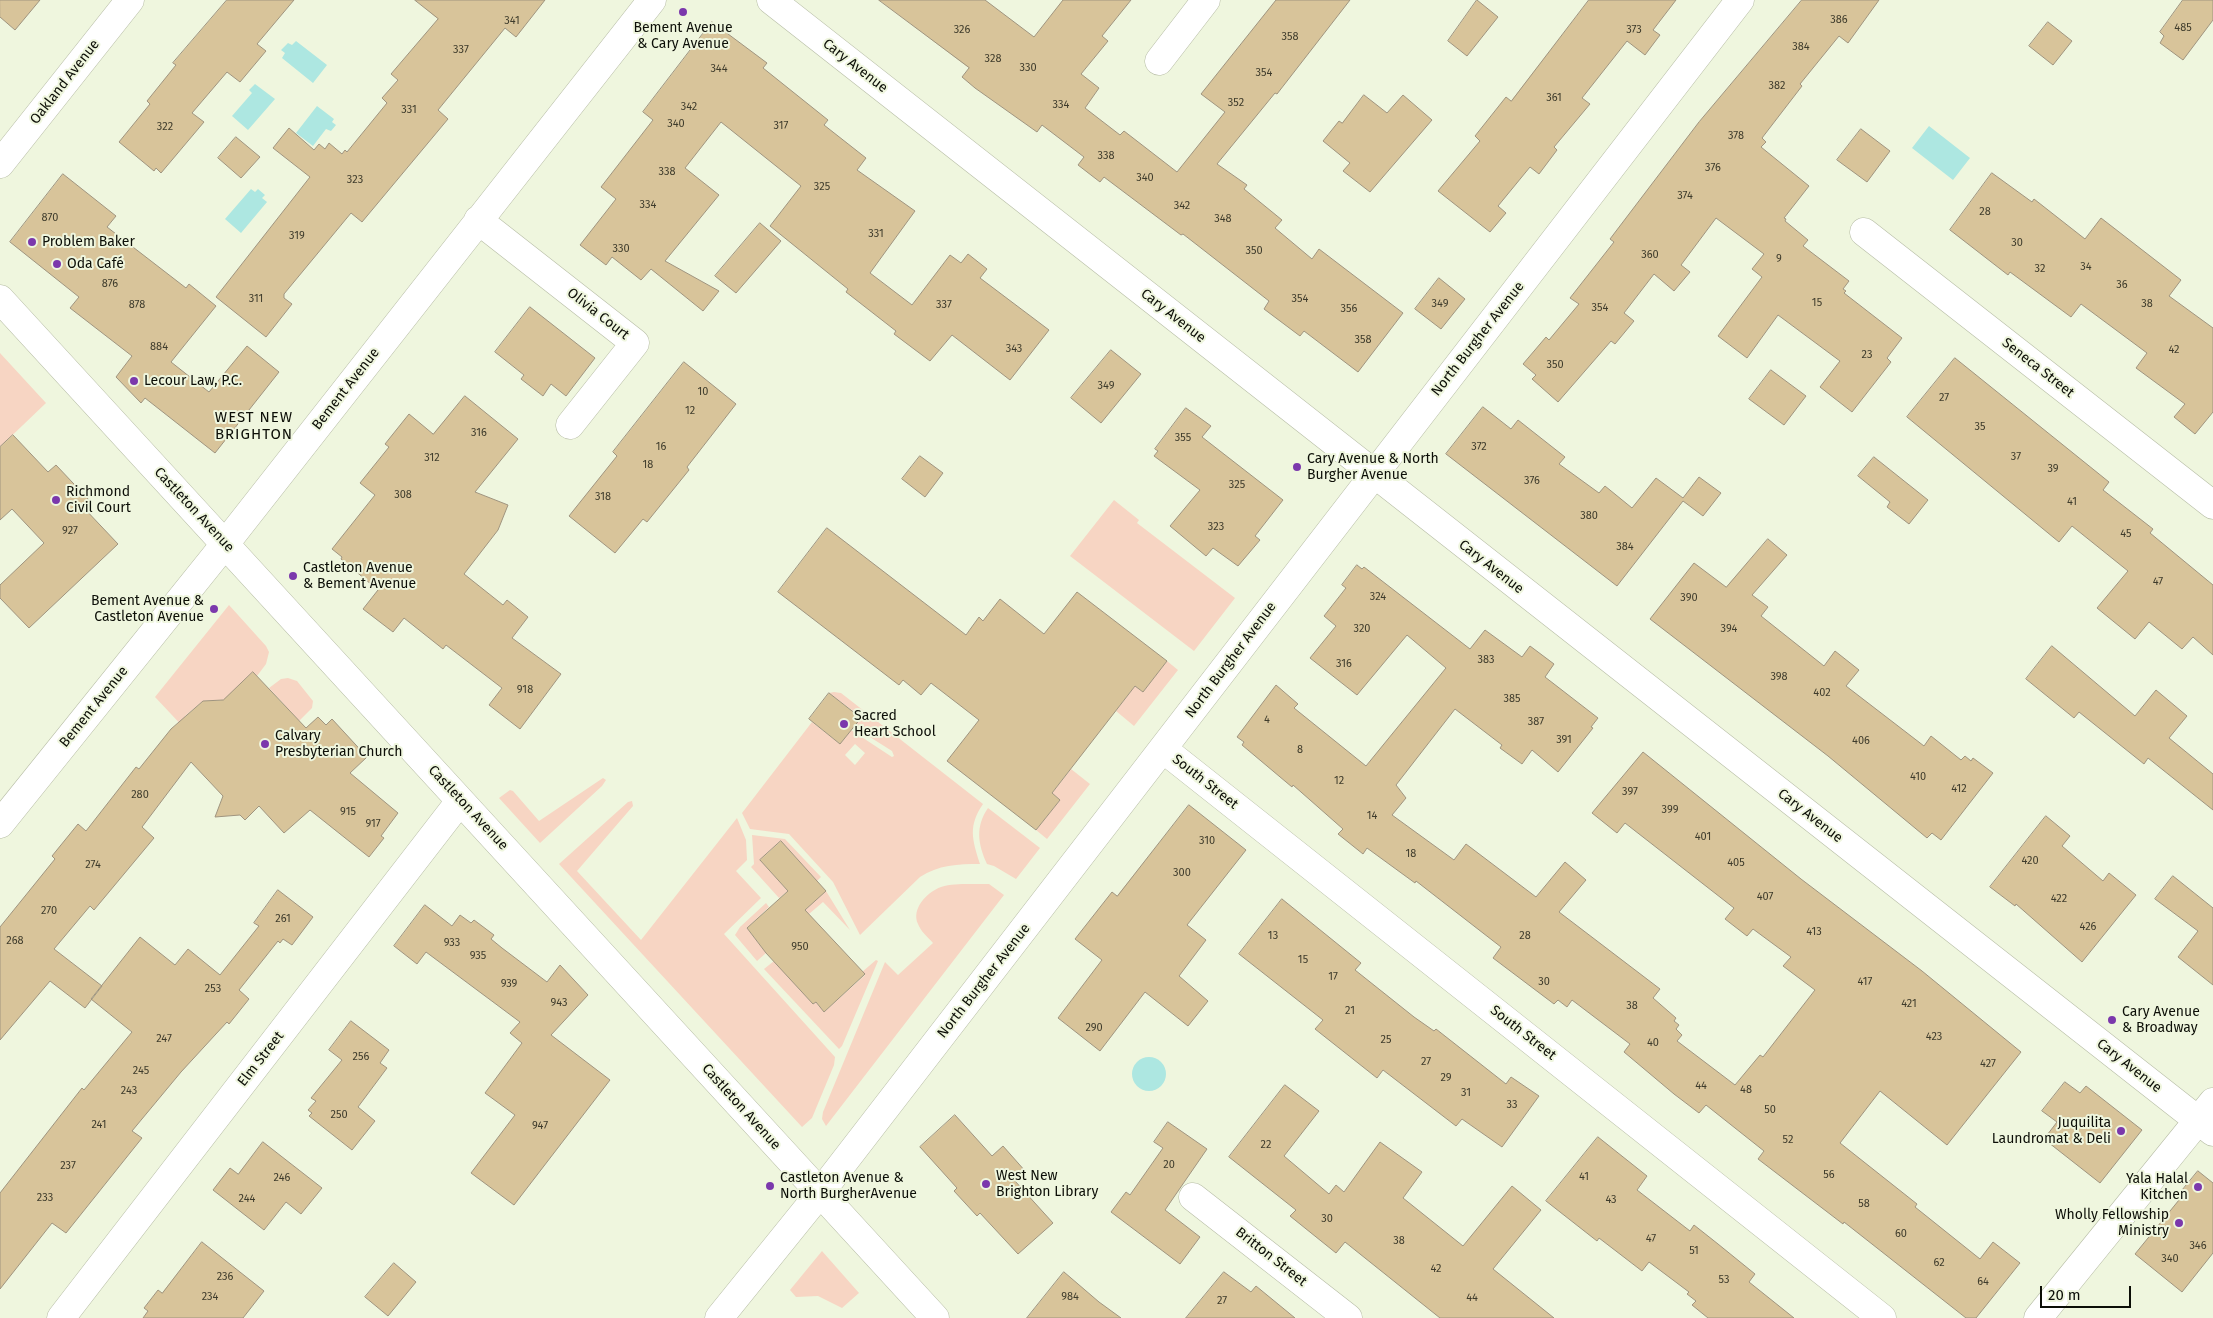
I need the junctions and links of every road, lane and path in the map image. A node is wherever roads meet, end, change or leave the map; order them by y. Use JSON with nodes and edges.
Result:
{"nodes":[{"id":1,"x":130,"y":0,"type":"edge"},
{"id":2,"x":652,"y":0,"type":"edge"},
{"id":3,"x":770,"y":0,"type":"edge"},
{"id":4,"x":1206,"y":0,"type":"edge"},
{"id":5,"x":1740,"y":0,"type":"edge"},
{"id":6,"x":1159,"y":61,"type":"dead end"},
{"id":7,"x":0,"y":164,"type":"edge"},
{"id":8,"x":478,"y":220,"type":"junction"},
{"id":9,"x":1864,"y":232,"type":"dead end"},
{"id":10,"x":0,"y":299,"type":"edge"},
{"id":11,"x":570,"y":426,"type":"dead end"},
{"id":12,"x":1373,"y":474,"type":"junction"},
{"id":13,"x":2213,"y":505,"type":"edge"},
{"id":14,"x":225,"y":544,"type":"junction"},
{"id":15,"x":1163,"y":749,"type":"junction"},
{"id":16,"x":460,"y":801,"type":"junction"},
{"id":17,"x":0,"y":824,"type":"edge"},
{"id":18,"x":2208,"y":1118,"type":"edge"},
{"id":19,"x":820,"y":1193,"type":"junction"},
{"id":20,"x":1193,"y":1197,"type":"dead end"},
{"id":21,"x":61,"y":1318,"type":"edge"},
{"id":22,"x":718,"y":1318,"type":"edge"},
{"id":23,"x":935,"y":1318,"type":"edge"},
{"id":24,"x":1348,"y":1318,"type":"edge"},
{"id":25,"x":1882,"y":1318,"type":"edge"},
{"id":26,"x":2038,"y":1318,"type":"edge"}],
"edges":[{"from":1,"to":7,"type":"street","name":"Oakland Avenue"},
{"from":2,"to":8,"type":"street","name":"Bement Avenue"},
{"from":3,"to":12,"type":"street","name":"Cary Avenue"},
{"from":4,"to":6,"type":"street"},
{"from":5,"to":12,"type":"street","name":"North Burgher Avenue"},
{"from":8,"to":11,"type":"street","name":"Olivia Court"},
{"from":8,"to":14,"type":"street","name":"Bement Avenue"},
{"from":9,"to":13,"type":"street","name":"Seneca Street"},
{"from":10,"to":14,"type":"street","name":"Castleton Avenue"},
{"from":12,"to":15,"type":"street","name":"North Burgher Avenue"},
{"from":12,"to":18,"type":"street","name":"Cary Avenue"},
{"from":14,"to":16,"type":"street","name":"Castleton Avenue"},
{"from":14,"to":17,"type":"street","name":"Bement Avenue"},
{"from":15,"to":19,"type":"street","name":"North Burgher Avenue"},
{"from":15,"to":25,"type":"street","name":"South Street"},
{"from":16,"to":19,"type":"street","name":"Castleton Avenue"},
{"from":16,"to":21,"type":"street","name":"Elm Street"},
{"from":18,"to":26,"type":"street"},
{"from":19,"to":22,"type":"street","name":"North Burgher Avenue"},
{"from":19,"to":23,"type":"street","name":"Castleton Avenue"},
{"from":20,"to":24,"type":"street","name":"Britton Street"}]}
